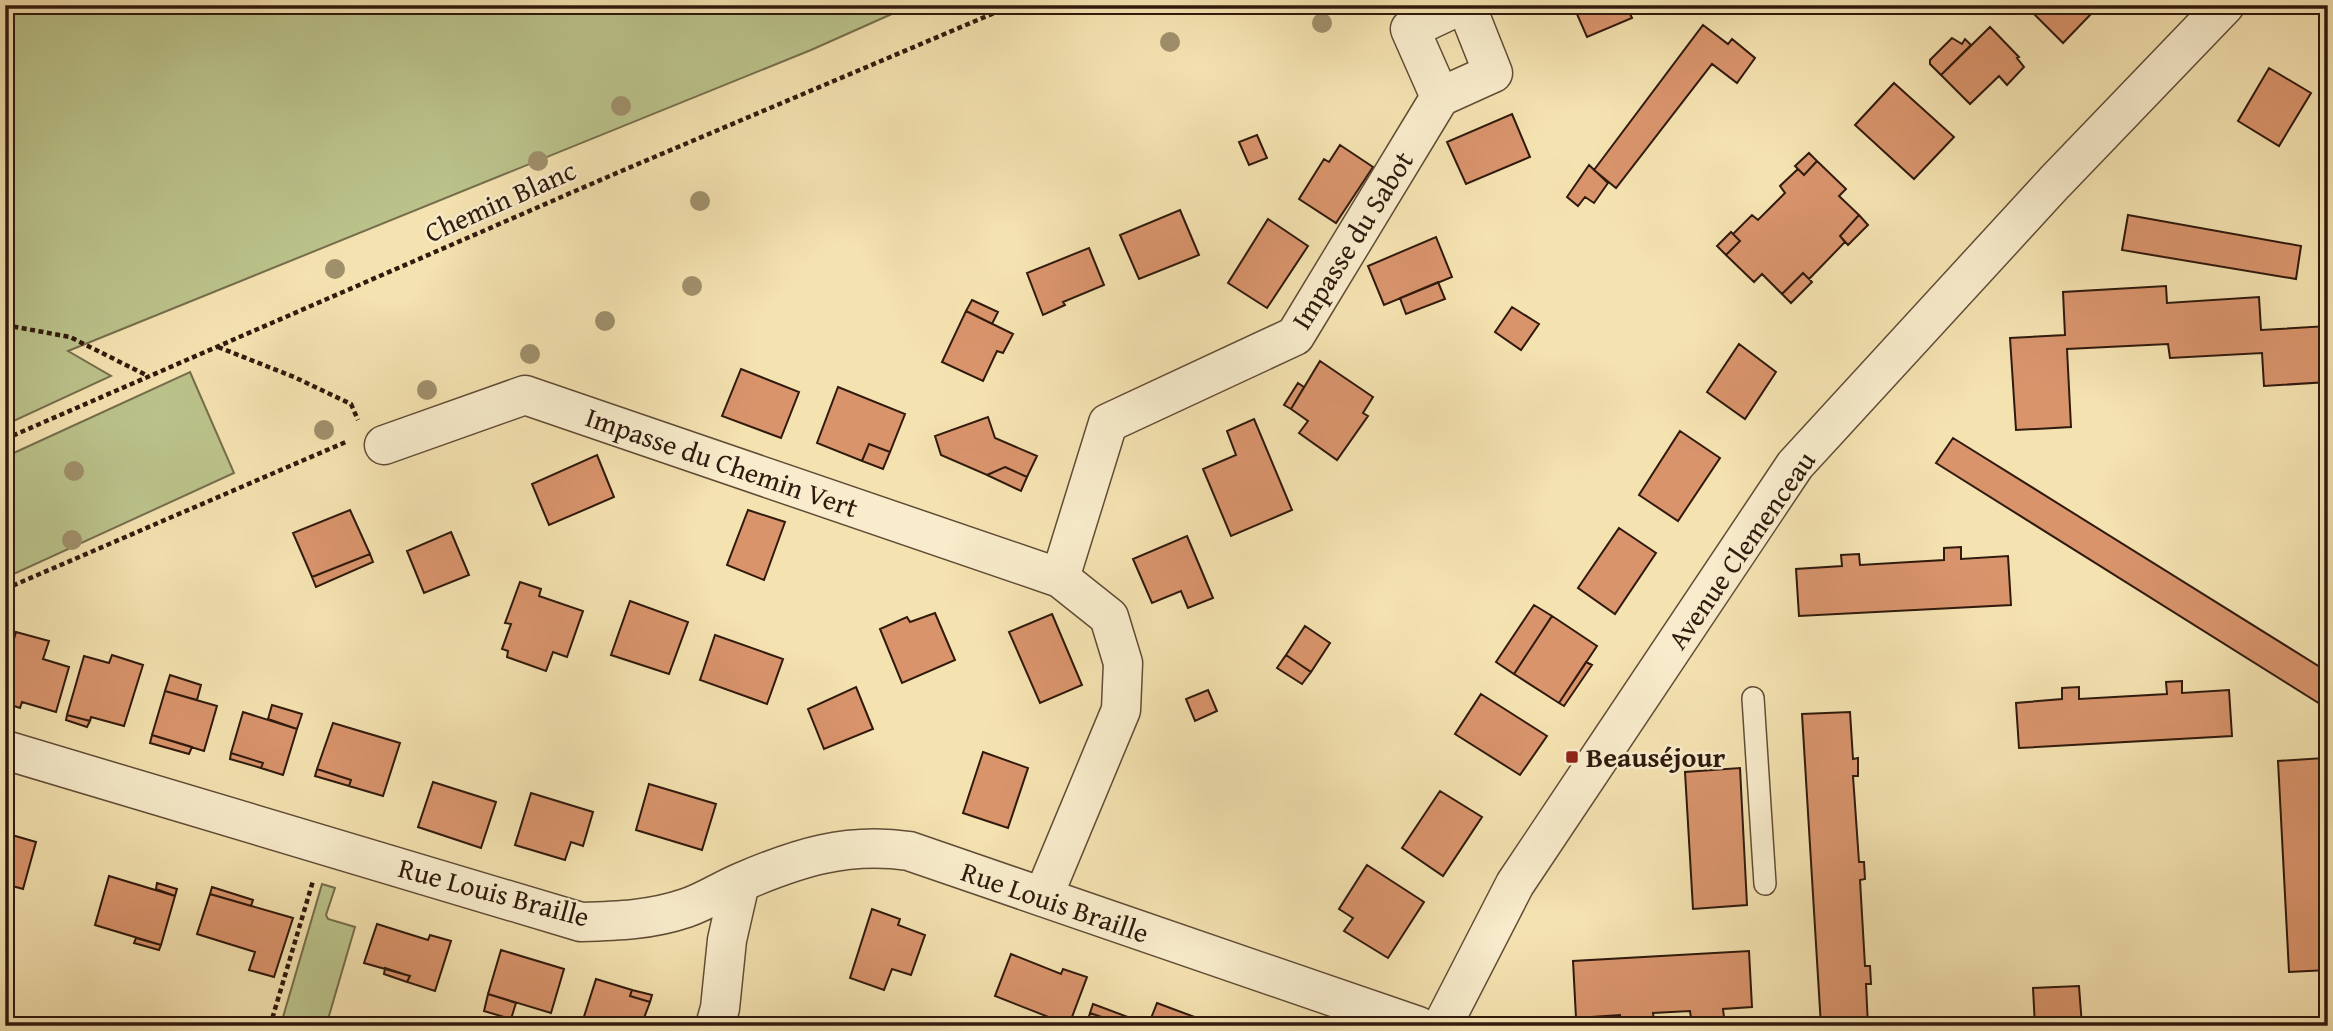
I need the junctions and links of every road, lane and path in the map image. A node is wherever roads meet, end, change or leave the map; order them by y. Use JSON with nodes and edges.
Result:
{"nodes":[{"id":1,"x":1013,"y":5,"type":"edge"},
{"id":2,"x":1464,"y":5,"type":"edge"},
{"id":3,"x":2225,"y":5,"type":"edge"},
{"id":4,"x":1440,"y":97,"type":"junction"},
{"id":5,"x":5,"y":325,"type":"edge"},
{"id":6,"x":217,"y":347,"type":"junction"},
{"id":7,"x":149,"y":376,"type":"junction"},
{"id":8,"x":5,"y":439,"type":"edge"},
{"id":9,"x":376,"y":443,"type":"junction"},
{"id":10,"x":1060,"y":578,"type":"junction"},
{"id":11,"x":5,"y":589,"type":"edge"},
{"id":12,"x":1753,"y":698,"type":"dead end"},
{"id":13,"x":5,"y":750,"type":"edge"},
{"id":14,"x":324,"y":844,"type":"junction"},
{"id":15,"x":740,"y":883,"type":"junction"},
{"id":16,"x":1765,"y":884,"type":"dead end"},
{"id":17,"x":1043,"y":897,"type":"junction"},
{"id":18,"x":270,"y":1026,"type":"edge"},
{"id":19,"x":715,"y":1026,"type":"edge"},
{"id":20,"x":1418,"y":1026,"type":"edge"},
{"id":21,"x":1443,"y":1026,"type":"edge"}],
"edges":[{"from":1,"to":6,"type":"path","name":"Chemin Blanc"},
{"from":2,"to":4,"type":"street"},
{"from":2,"to":4,"type":"street"},
{"from":3,"to":21,"type":"street","name":"Avenue Clemenceau"},
{"from":4,"to":10,"type":"street","name":"Impasse du Sabot"},
{"from":5,"to":7,"type":"path"},
{"from":6,"to":7,"type":"path","name":"Chemin Blanc"},
{"from":6,"to":9,"type":"path"},
{"from":7,"to":8,"type":"path","name":"Chemin Blanc"},
{"from":9,"to":10,"type":"street","name":"Impasse du Chemin Vert"},
{"from":9,"to":11,"type":"path"},
{"from":10,"to":17,"type":"street"},
{"from":12,"to":16,"type":"lane"},
{"from":13,"to":14,"type":"street","name":"Rue Louis Braille"},
{"from":14,"to":15,"type":"street","name":"Rue Louis Braille"},
{"from":14,"to":18,"type":"path"},
{"from":15,"to":17,"type":"street","name":"Rue Louis Braille"},
{"from":15,"to":19,"type":"street"},
{"from":17,"to":20,"type":"street","name":"Rue Louis Braille"}]}
